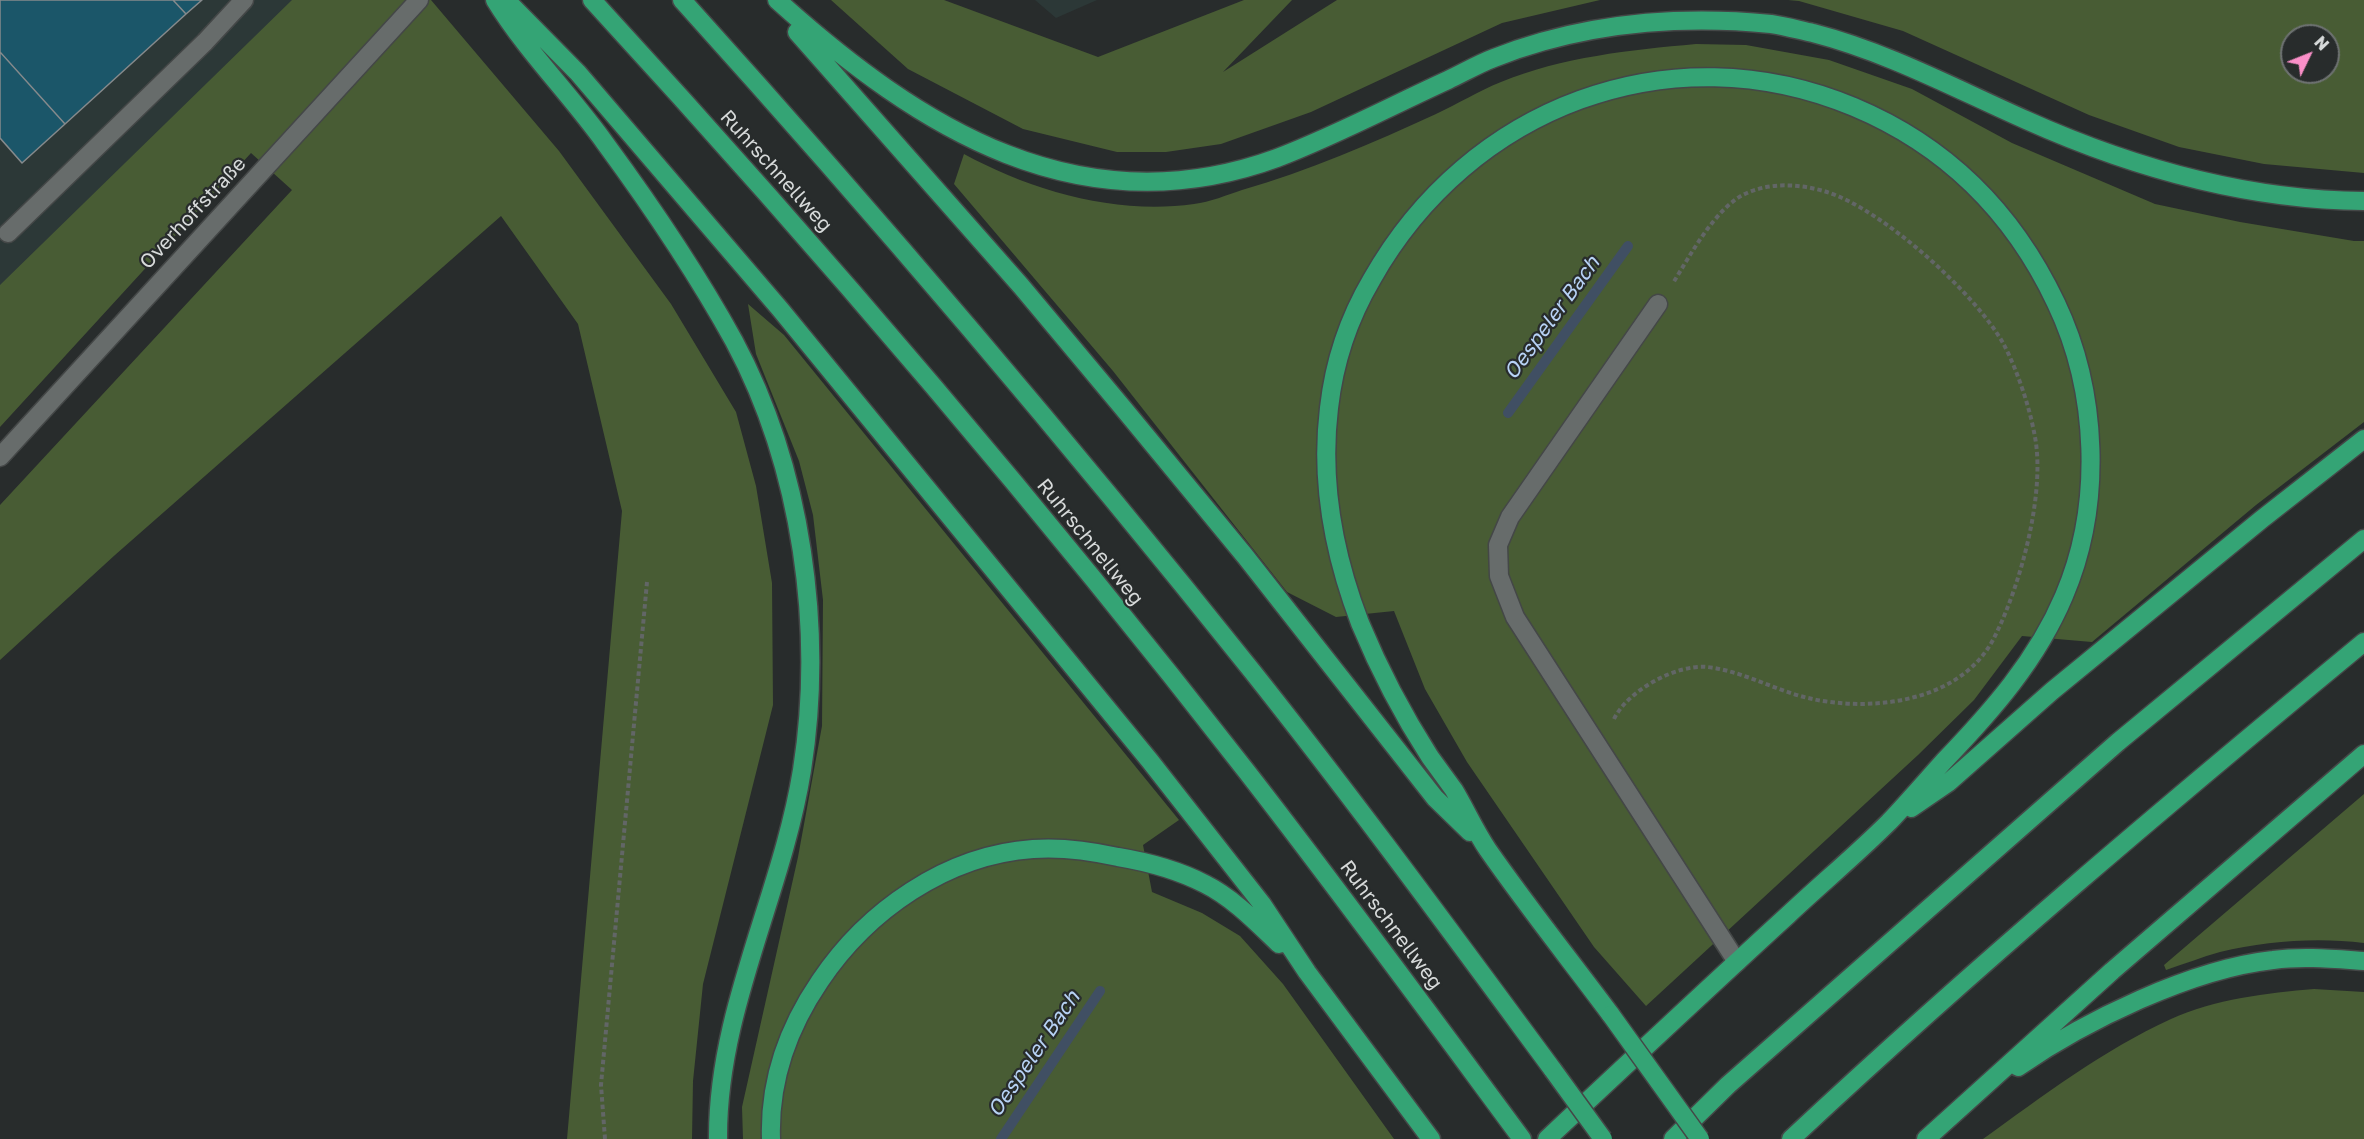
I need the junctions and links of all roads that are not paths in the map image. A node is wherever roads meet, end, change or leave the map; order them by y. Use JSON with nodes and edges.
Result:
{"nodes":[{"id":1,"x":244,"y":0,"type":"edge"},
{"id":2,"x":419,"y":0,"type":"edge"},
{"id":3,"x":495,"y":0,"type":"edge"},
{"id":4,"x":592,"y":0,"type":"edge"},
{"id":5,"x":682,"y":0,"type":"edge"},
{"id":6,"x":767,"y":0,"type":"edge"},
{"id":7,"x":777,"y":0,"type":"edge"},
{"id":8,"x":510,"y":9,"type":"edge"},
{"id":9,"x":2364,"y":201,"type":"edge"},
{"id":10,"x":3,"y":233,"type":"edge"},
{"id":11,"x":1658,"y":304,"type":"road end"},
{"id":12,"x":2364,"y":439,"type":"edge"},
{"id":13,"x":0,"y":457,"type":"edge"},
{"id":14,"x":2364,"y":539,"type":"edge"},
{"id":15,"x":2364,"y":642,"type":"edge"},
{"id":16,"x":2364,"y":754,"type":"edge"},
{"id":17,"x":1887,"y":824,"type":"junction"},
{"id":18,"x":1485,"y":845,"type":"junction"},
{"id":19,"x":2364,"y":961,"type":"edge"},
{"id":20,"x":1737,"y":962,"type":"junction"},
{"id":21,"x":1307,"y":972,"type":"junction"},
{"id":22,"x":1955,"y":1113,"type":"junction"},
{"id":23,"x":718,"y":1139,"type":"edge"},
{"id":24,"x":771,"y":1139,"type":"edge"},
{"id":25,"x":1431,"y":1139,"type":"edge"},
{"id":26,"x":1522,"y":1139,"type":"edge"},
{"id":27,"x":1547,"y":1139,"type":"edge"},
{"id":28,"x":1603,"y":1139,"type":"edge"},
{"id":29,"x":1673,"y":1139,"type":"edge"},
{"id":30,"x":1700,"y":1139,"type":"edge"},
{"id":31,"x":1791,"y":1139,"type":"edge"},
{"id":32,"x":1926,"y":1139,"type":"edge"}],
"edges":[{"from":1,"to":10,"type":"street"},
{"from":2,"to":13,"type":"street","name":"Overhoffstraße"},
{"from":3,"to":8,"type":"highway"},
{"from":4,"to":26,"type":"highway","name":"Ruhrschnellweg"},
{"from":5,"to":28,"type":"highway","bridge":true},
{"from":6,"to":18,"type":"highway"},
{"from":7,"to":9,"type":"highway"},
{"from":8,"to":21,"type":"highway"},
{"from":8,"to":23,"type":"highway"},
{"from":11,"to":20,"type":"street"},
{"from":12,"to":17,"type":"highway"},
{"from":14,"to":29,"type":"highway"},
{"from":15,"to":31,"type":"highway"},
{"from":16,"to":22,"type":"highway"},
{"from":17,"to":18,"type":"highway"},
{"from":17,"to":20,"type":"highway"},
{"from":18,"to":30,"type":"highway","bridge":true},
{"from":19,"to":22,"type":"highway"},
{"from":20,"to":27,"type":"highway"},
{"from":21,"to":24,"type":"highway"},
{"from":21,"to":25,"type":"highway"},
{"from":22,"to":32,"type":"highway"}]}
